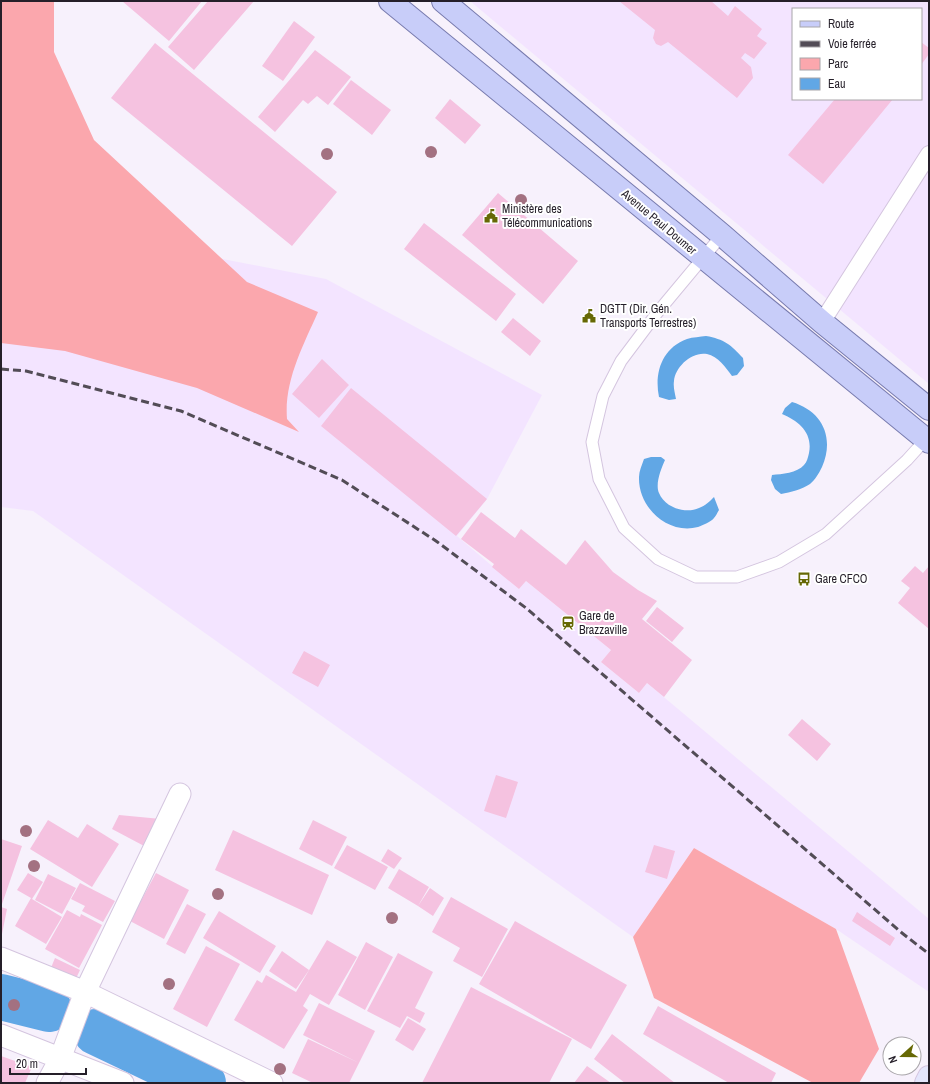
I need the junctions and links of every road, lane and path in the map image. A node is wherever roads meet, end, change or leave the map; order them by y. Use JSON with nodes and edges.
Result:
{"nodes":[{"id":1,"x":390,"y":1,"type":"edge"},
{"id":2,"x":443,"y":1,"type":"edge"},
{"id":3,"x":585,"y":121,"type":"junction"},
{"id":4,"x":566,"y":144,"type":"junction"},
{"id":5,"x":929,"y":154,"type":"edge"},
{"id":6,"x":722,"y":235,"type":"junction"},
{"id":7,"x":702,"y":257,"type":"junction"},
{"id":8,"x":822,"y":322,"type":"junction"},
{"id":9,"x":929,"y":409,"type":"edge"},
{"id":10,"x":928,"y":441,"type":"edge"},
{"id":11,"x":180,"y":794,"type":"dead end"},
{"id":12,"x":1,"y":958,"type":"edge"},
{"id":13,"x":85,"y":992,"type":"junction"},
{"id":14,"x":1,"y":1035,"type":"edge"},
{"id":15,"x":60,"y":1059,"type":"junction"},
{"id":16,"x":929,"y":1077,"type":"edge"},
{"id":17,"x":48,"y":1083,"type":"edge"},
{"id":18,"x":123,"y":1083,"type":"edge"},
{"id":19,"x":272,"y":1083,"type":"edge"},
{"id":20,"x":926,"y":1083,"type":"edge"}],
"edges":[{"from":1,"to":4,"type":"main road","name":"Avenue Paul Doumer"},
{"from":2,"to":3,"type":"main road"},
{"from":3,"to":4,"type":"main road"},
{"from":3,"to":6,"type":"main road"},
{"from":4,"to":7,"type":"main road","name":"Avenue Paul Doumer"},
{"from":5,"to":8,"type":"street"},
{"from":6,"to":7,"type":"lane"},
{"from":6,"to":8,"type":"main road"},
{"from":7,"to":10,"type":"main road","name":"Avenue Paul Doumer"},
{"from":7,"to":10,"type":"lane"},
{"from":8,"to":9,"type":"main road"},
{"from":11,"to":13,"type":"street"},
{"from":12,"to":13,"type":"street"},
{"from":13,"to":15,"type":"street"},
{"from":13,"to":19,"type":"street"},
{"from":14,"to":15,"type":"street"},
{"from":15,"to":17,"type":"street"},
{"from":15,"to":18,"type":"street"},
{"from":16,"to":20,"type":"main road"}]}
